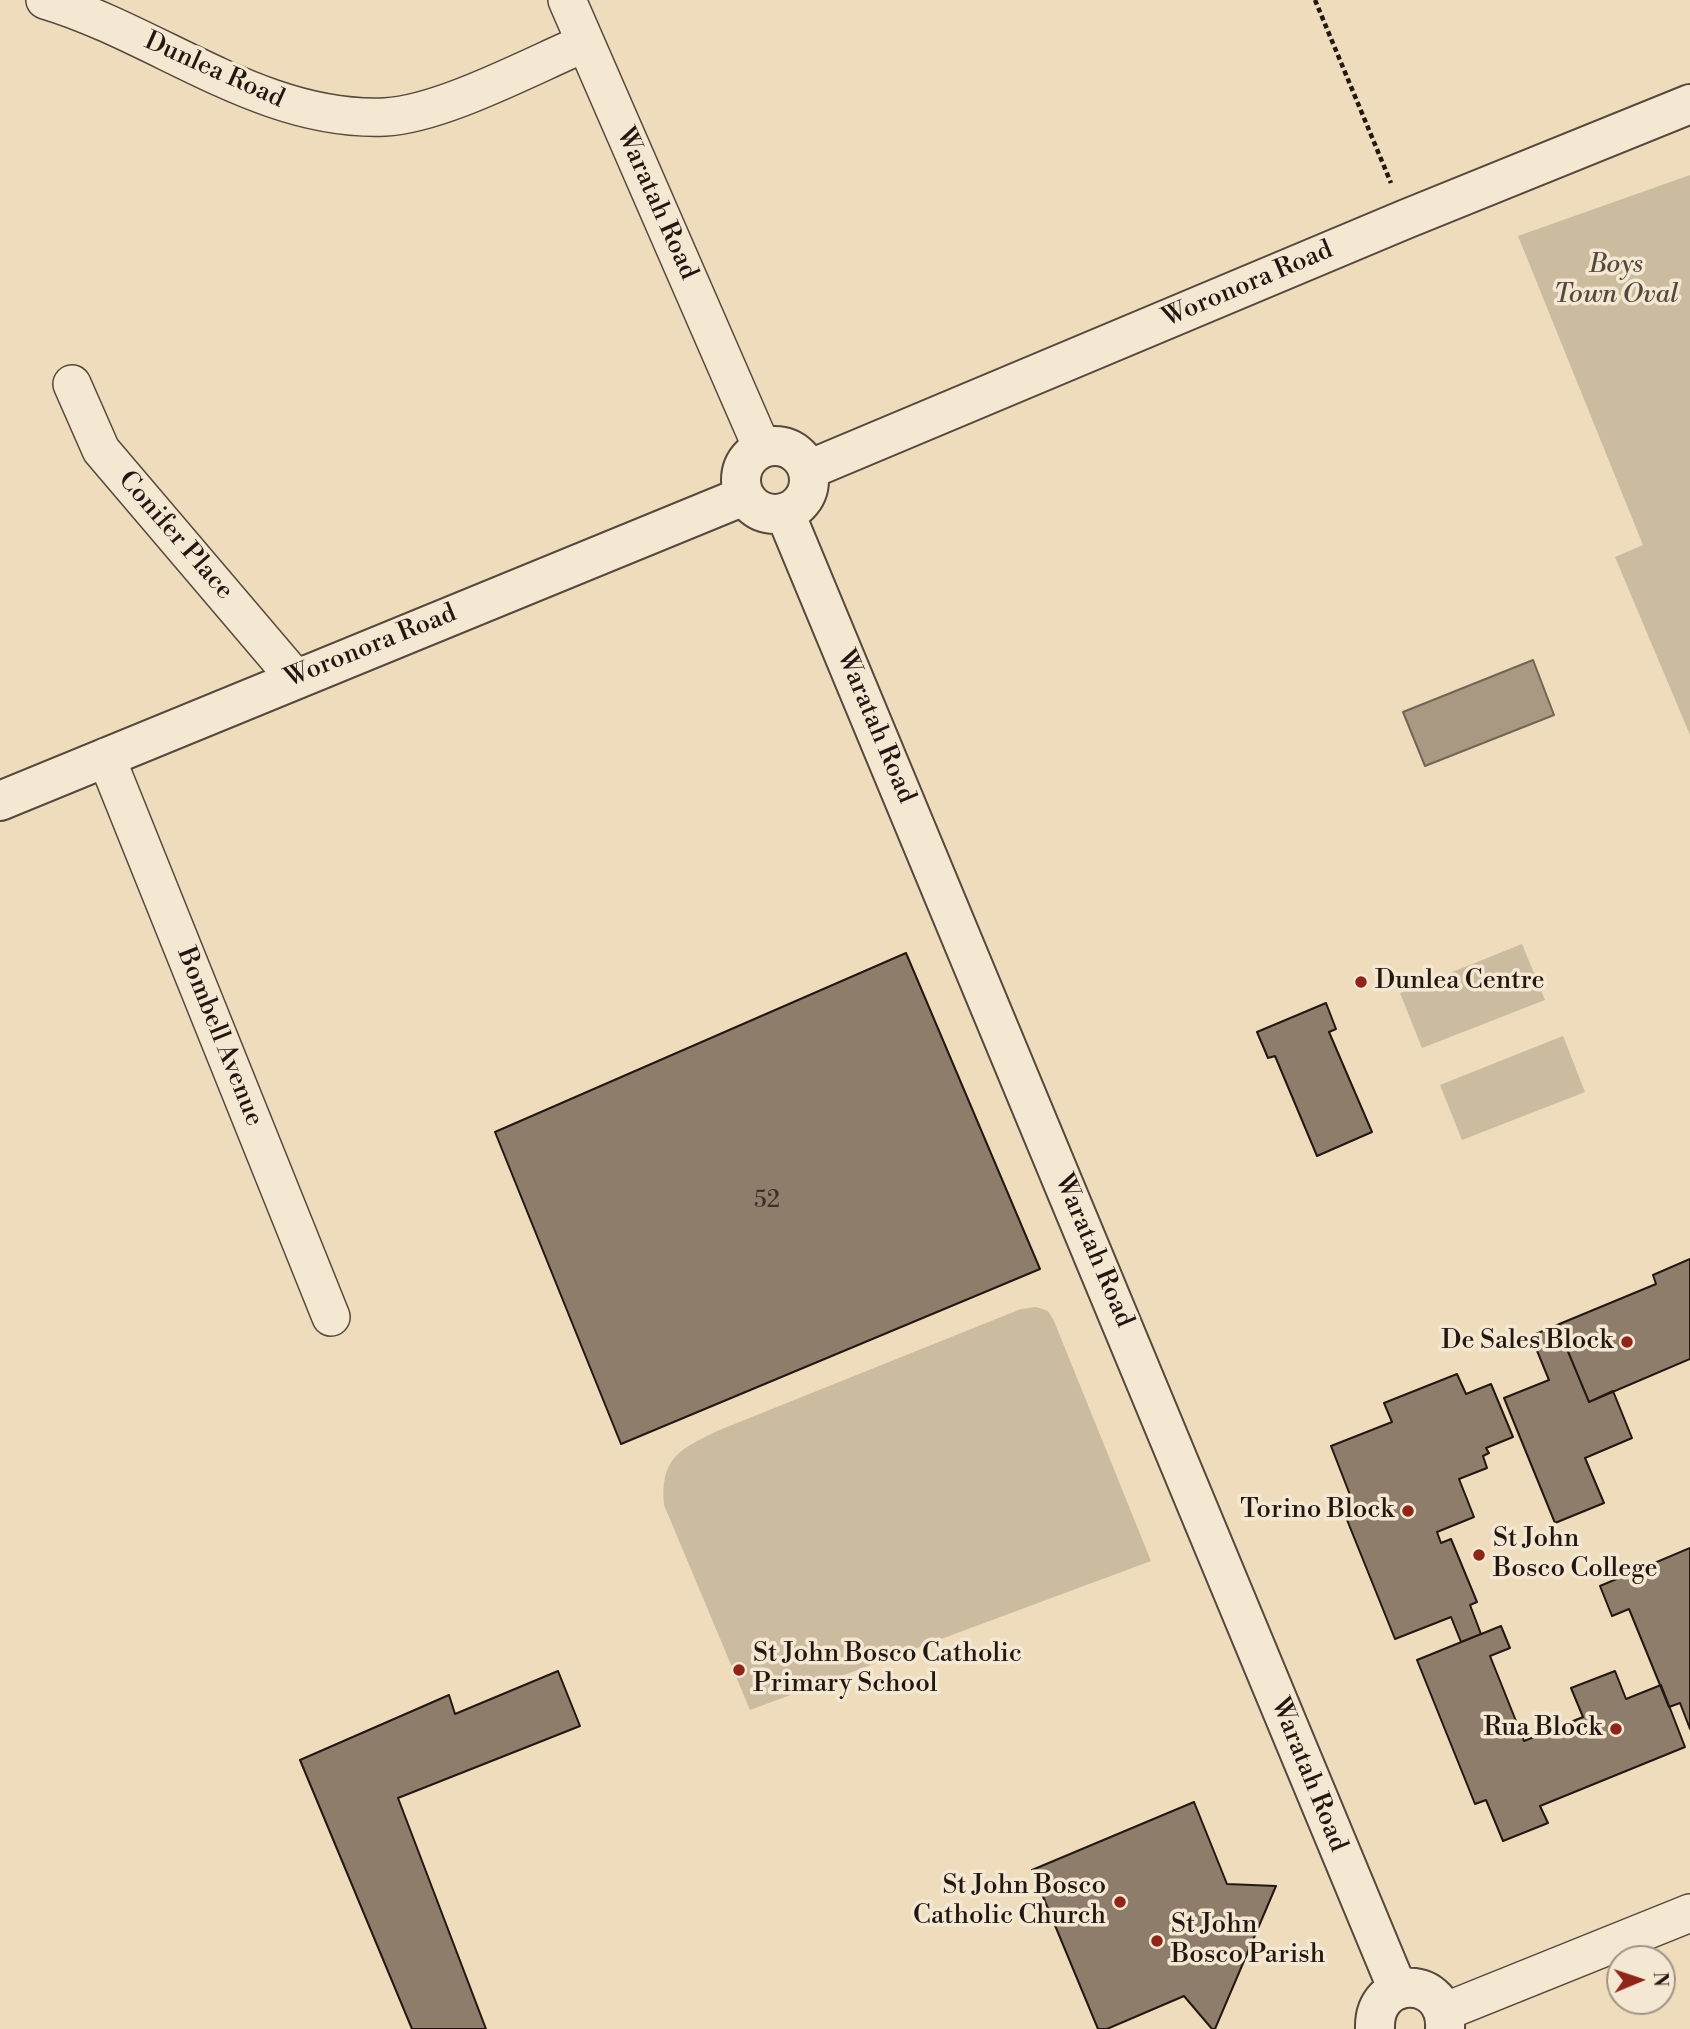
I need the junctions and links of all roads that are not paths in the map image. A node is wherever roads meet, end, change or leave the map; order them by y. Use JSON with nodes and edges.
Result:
{"nodes":[{"id":1,"x":45,"y":0,"type":"edge"},
{"id":2,"x":567,"y":0,"type":"edge"},
{"id":3,"x":585,"y":43,"type":"junction"},
{"id":4,"x":1690,"y":104,"type":"edge"},
{"id":5,"x":72,"y":384,"type":"dead end"},
{"id":6,"x":762,"y":447,"type":"junction"},
{"id":7,"x":808,"y":470,"type":"junction"},
{"id":8,"x":744,"y":496,"type":"junction"},
{"id":9,"x":785,"y":513,"type":"junction"},
{"id":10,"x":295,"y":678,"type":"junction"},
{"id":11,"x":106,"y":757,"type":"junction"},
{"id":12,"x":0,"y":801,"type":"edge"},
{"id":13,"x":331,"y":1317,"type":"dead end"},
{"id":14,"x":1690,"y":1913,"type":"edge"},
{"id":15,"x":1398,"y":1990,"type":"junction"},
{"id":16,"x":1444,"y":2021,"type":"edge"},
{"id":17,"x":1375,"y":2029,"type":"edge"}],
"edges":[{"from":1,"to":3,"type":"street","name":"Dunlea Road"},
{"from":2,"to":3,"type":"street","name":"Waratah Road"},
{"from":3,"to":6,"type":"street","name":"Waratah Road"},
{"from":4,"to":7,"type":"street","name":"Woronora Road"},
{"from":5,"to":10,"type":"street","name":"Conifer Place"},
{"from":6,"to":7,"type":"street"},
{"from":6,"to":8,"type":"street"},
{"from":7,"to":9,"type":"street"},
{"from":8,"to":9,"type":"street"},
{"from":8,"to":10,"type":"street","name":"Woronora Road"},
{"from":9,"to":15,"type":"street","name":"Waratah Road"},
{"from":10,"to":11,"type":"street","name":"Woronora Road"},
{"from":11,"to":12,"type":"street","name":"Woronora Road"},
{"from":11,"to":13,"type":"street","name":"Bombell Avenue"},
{"from":14,"to":16,"type":"street"},
{"from":15,"to":16,"type":"street"},
{"from":15,"to":17,"type":"street"}]}
